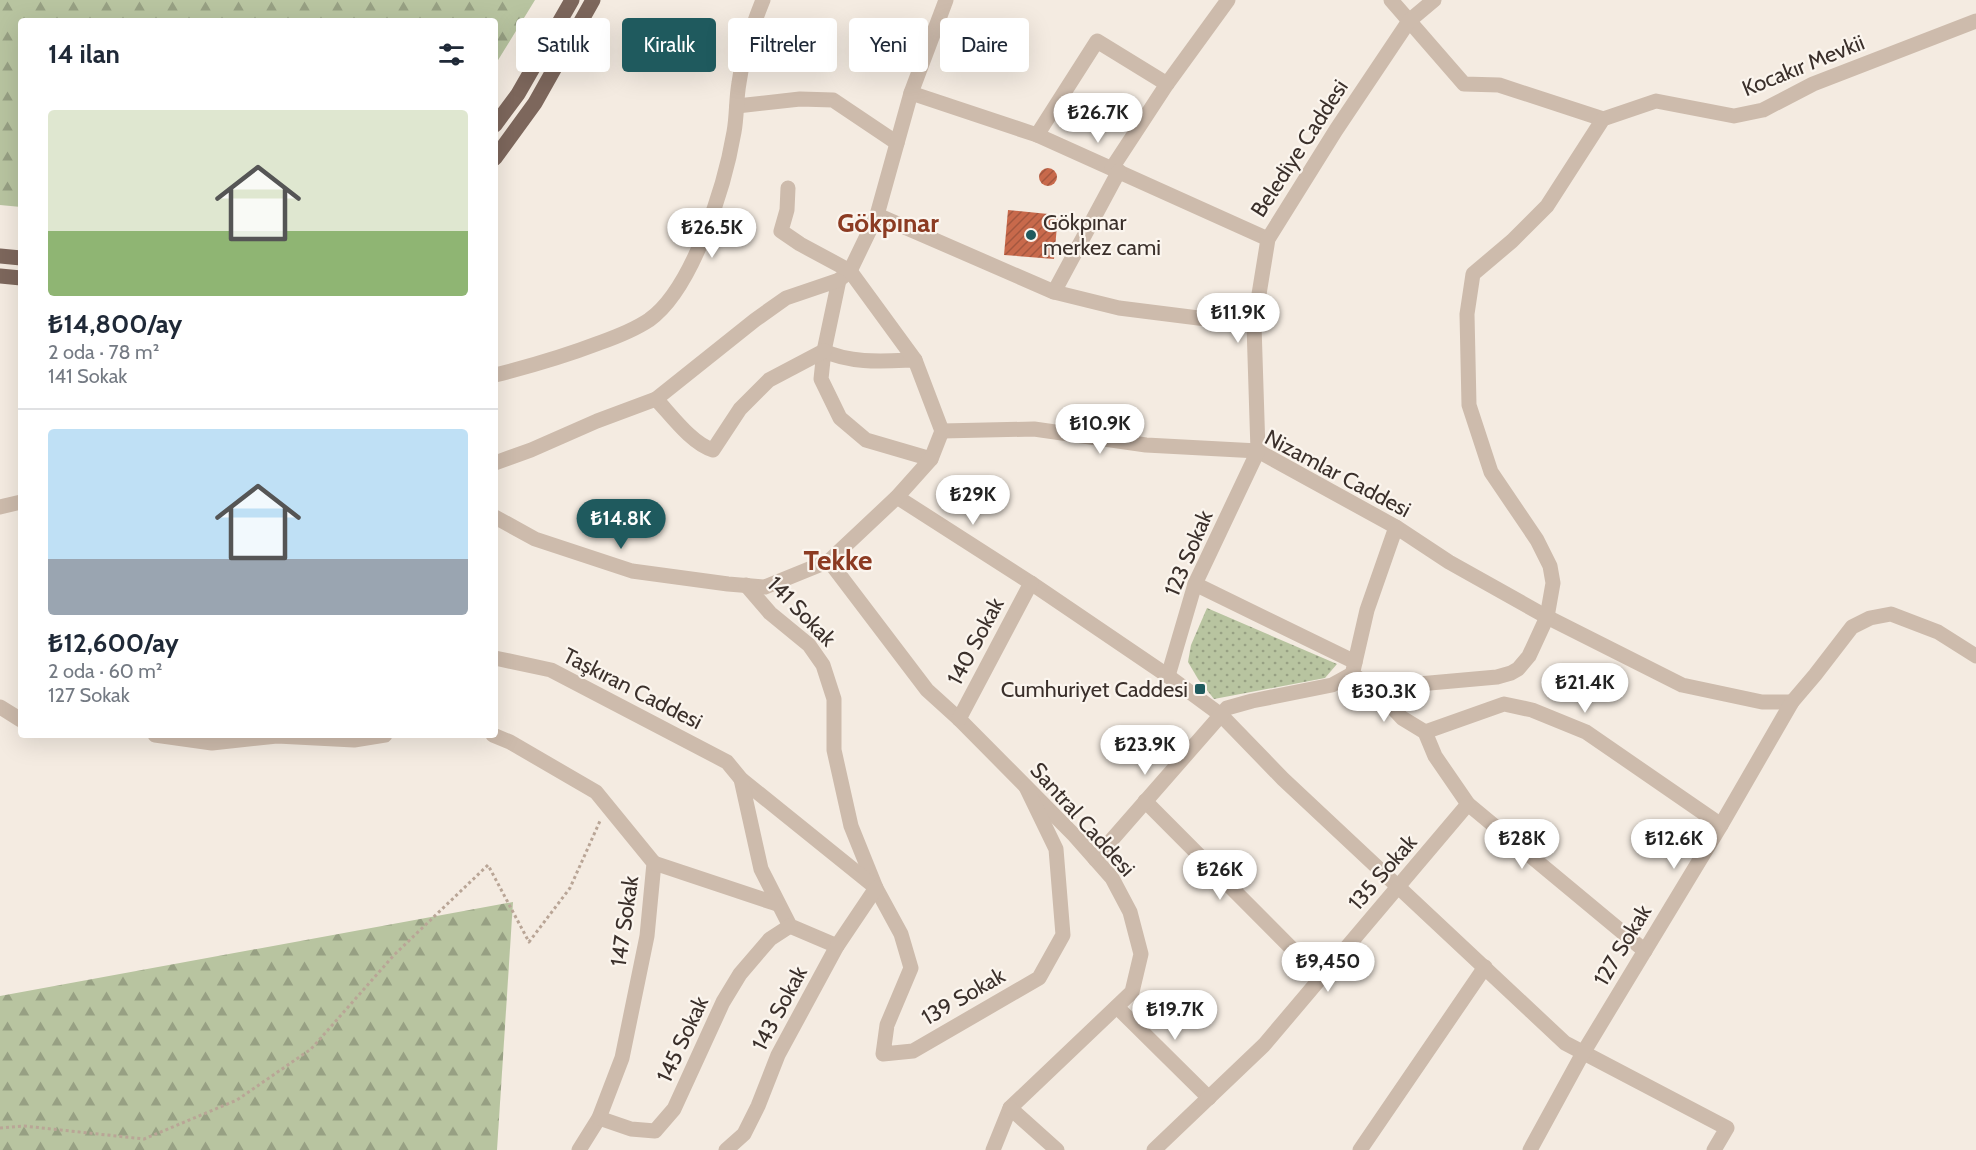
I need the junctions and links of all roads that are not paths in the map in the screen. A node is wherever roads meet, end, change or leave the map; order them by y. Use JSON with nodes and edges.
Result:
{"nodes":[{"id":1,"x":572,"y":0,"type":"edge"},
{"id":2,"x":593,"y":0,"type":"edge"},
{"id":3,"x":764,"y":0,"type":"edge"},
{"id":4,"x":946,"y":0,"type":"edge"},
{"id":5,"x":1228,"y":0,"type":"edge"},
{"id":6,"x":1391,"y":0,"type":"edge"},
{"id":7,"x":1434,"y":0,"type":"edge"},
{"id":8,"x":1409,"y":21,"type":"junction"},
{"id":9,"x":1976,"y":21,"type":"edge"},
{"id":10,"x":1167,"y":84,"type":"junction"},
{"id":11,"x":911,"y":93,"type":"junction"},
{"id":12,"x":737,"y":105,"type":"junction"},
{"id":13,"x":1603,"y":119,"type":"junction"},
{"id":14,"x":498,"y":121,"type":"edge"},
{"id":15,"x":1037,"y":135,"type":"junction"},
{"id":16,"x":897,"y":143,"type":"junction"},
{"id":17,"x":498,"y":154,"type":"edge"},
{"id":18,"x":1115,"y":170,"type":"junction"},
{"id":19,"x":788,"y":188,"type":"dead end"},
{"id":20,"x":877,"y":214,"type":"junction"},
{"id":21,"x":1268,"y":239,"type":"junction"},
{"id":22,"x":0,"y":256,"type":"edge"},
{"id":23,"x":18,"y":258,"type":"edge"},
{"id":24,"x":844,"y":275,"type":"junction"},
{"id":25,"x":0,"y":276,"type":"edge"},
{"id":26,"x":18,"y":278,"type":"edge"},
{"id":27,"x":1054,"y":292,"type":"junction"},
{"id":28,"x":1254,"y":325,"type":"junction"},
{"id":29,"x":824,"y":351,"type":"junction"},
{"id":30,"x":915,"y":360,"type":"junction"},
{"id":31,"x":498,"y":374,"type":"edge"},
{"id":32,"x":656,"y":399,"type":"junction"},
{"id":33,"x":942,"y":431,"type":"junction"},
{"id":34,"x":1258,"y":452,"type":"junction"},
{"id":35,"x":931,"y":459,"type":"junction"},
{"id":36,"x":498,"y":462,"type":"edge"},
{"id":37,"x":897,"y":497,"type":"junction"},
{"id":38,"x":18,"y":503,"type":"edge"},
{"id":39,"x":0,"y":507,"type":"edge"},
{"id":40,"x":498,"y":519,"type":"edge"},
{"id":41,"x":1396,"y":527,"type":"junction"},
{"id":42,"x":829,"y":561,"type":"junction"},
{"id":43,"x":1031,"y":584,"type":"junction"},
{"id":44,"x":1195,"y":584,"type":"junction"},
{"id":45,"x":746,"y":585,"type":"junction"},
{"id":46,"x":1547,"y":617,"type":"junction"},
{"id":47,"x":1976,"y":656,"type":"edge"},
{"id":48,"x":498,"y":659,"type":"edge"},
{"id":49,"x":1354,"y":668,"type":"junction"},
{"id":50,"x":1168,"y":676,"type":"junction"},
{"id":51,"x":1374,"y":688,"type":"junction"},
{"id":52,"x":1792,"y":702,"type":"junction"},
{"id":53,"x":0,"y":707,"type":"edge"},
{"id":54,"x":1221,"y":716,"type":"junction"},
{"id":55,"x":18,"y":718,"type":"edge"},
{"id":56,"x":959,"y":719,"type":"junction"},
{"id":57,"x":1425,"y":732,"type":"junction"},
{"id":58,"x":498,"y":737,"type":"edge"},
{"id":59,"x":174,"y":738,"type":"edge"},
{"id":60,"x":262,"y":738,"type":"edge"},
{"id":61,"x":308,"y":738,"type":"edge"},
{"id":62,"x":370,"y":738,"type":"edge"},
{"id":63,"x":741,"y":779,"type":"junction"},
{"id":64,"x":1026,"y":787,"type":"junction"},
{"id":65,"x":1145,"y":801,"type":"junction"},
{"id":66,"x":1468,"y":804,"type":"junction"},
{"id":67,"x":1721,"y":825,"type":"junction"},
{"id":68,"x":1095,"y":859,"type":"junction"},
{"id":69,"x":654,"y":863,"type":"junction"},
{"id":70,"x":1400,"y":887,"type":"junction"},
{"id":71,"x":876,"y":888,"type":"junction"},
{"id":72,"x":777,"y":904,"type":"junction"},
{"id":73,"x":790,"y":926,"type":"junction"},
{"id":74,"x":837,"y":945,"type":"junction"},
{"id":75,"x":1645,"y":951,"type":"junction"},
{"id":76,"x":1485,"y":967,"type":"junction"},
{"id":77,"x":1320,"y":977,"type":"junction"},
{"id":78,"x":1117,"y":1007,"type":"junction"},
{"id":79,"x":1583,"y":1053,"type":"junction"},
{"id":80,"x":1209,"y":1098,"type":"junction"},
{"id":81,"x":1010,"y":1108,"type":"junction"},
{"id":82,"x":598,"y":1118,"type":"junction"},
{"id":83,"x":579,"y":1150,"type":"edge"},
{"id":84,"x":726,"y":1150,"type":"edge"},
{"id":85,"x":993,"y":1150,"type":"edge"},
{"id":86,"x":1057,"y":1150,"type":"edge"},
{"id":87,"x":1154,"y":1150,"type":"edge"},
{"id":88,"x":1360,"y":1150,"type":"edge"},
{"id":89,"x":1530,"y":1150,"type":"edge"},
{"id":90,"x":1714,"y":1150,"type":"edge"}],
"edges":[{"from":1,"to":14,"type":"main road"},
{"from":2,"to":17,"type":"main road"},
{"from":3,"to":12,"type":"street"},
{"from":4,"to":11,"type":"street"},
{"from":5,"to":10,"type":"street"},
{"from":6,"to":8,"type":"street"},
{"from":7,"to":8,"type":"street","name":"Belediye Caddesi"},
{"from":8,"to":13,"type":"street"},
{"from":8,"to":21,"type":"street","name":"Belediye Caddesi"},
{"from":9,"to":13,"type":"street","name":"Kocakır Mevkii"},
{"from":10,"to":15,"type":"street"},
{"from":10,"to":18,"type":"street"},
{"from":11,"to":15,"type":"street"},
{"from":11,"to":16,"type":"street"},
{"from":12,"to":16,"type":"street"},
{"from":12,"to":31,"type":"street"},
{"from":13,"to":46,"type":"street"},
{"from":15,"to":18,"type":"street"},
{"from":16,"to":20,"type":"street"},
{"from":18,"to":21,"type":"street"},
{"from":18,"to":27,"type":"street"},
{"from":19,"to":24,"type":"street"},
{"from":20,"to":24,"type":"street"},
{"from":20,"to":27,"type":"street"},
{"from":21,"to":28,"type":"street","name":"Belediye Caddesi"},
{"from":22,"to":23,"type":"main road"},
{"from":24,"to":29,"type":"street"},
{"from":24,"to":30,"type":"street"},
{"from":24,"to":32,"type":"street"},
{"from":25,"to":26,"type":"main road"},
{"from":27,"to":28,"type":"street"},
{"from":28,"to":34,"type":"street","name":"Belediye Caddesi"},
{"from":29,"to":30,"type":"street"},
{"from":29,"to":32,"type":"street"},
{"from":29,"to":35,"type":"street"},
{"from":30,"to":33,"type":"street"},
{"from":32,"to":36,"type":"street"},
{"from":33,"to":34,"type":"street","name":"Nizamlar Caddesi"},
{"from":33,"to":35,"type":"street"},
{"from":34,"to":41,"type":"street","name":"Nizamlar Caddesi"},
{"from":34,"to":44,"type":"street","name":"123 Sokak"},
{"from":35,"to":37,"type":"street"},
{"from":37,"to":42,"type":"street"},
{"from":37,"to":43,"type":"street"},
{"from":38,"to":39,"type":"street"},
{"from":40,"to":45,"type":"street","name":"141 Sokak"},
{"from":41,"to":46,"type":"street","name":"Nizamlar Caddesi"},
{"from":41,"to":49,"type":"street"},
{"from":42,"to":45,"type":"street"},
{"from":42,"to":56,"type":"street","name":"Santral Caddesi"},
{"from":43,"to":50,"type":"street"},
{"from":43,"to":56,"type":"street","name":"140 Sokak"},
{"from":44,"to":49,"type":"street"},
{"from":44,"to":50,"type":"street","name":"123 Sokak"},
{"from":45,"to":71,"type":"street","name":"141 Sokak"},
{"from":46,"to":51,"type":"street"},
{"from":46,"to":52,"type":"street","name":"Nizamlar Caddesi"},
{"from":47,"to":52,"type":"street","name":"127 Sokak"},
{"from":48,"to":63,"type":"street","name":"Taşkıran Caddesi"},
{"from":49,"to":51,"type":"street"},
{"from":49,"to":54,"type":"street"},
{"from":50,"to":54,"type":"street"},
{"from":51,"to":57,"type":"street"},
{"from":52,"to":67,"type":"street","name":"127 Sokak"},
{"from":53,"to":55,"type":"street"},
{"from":54,"to":65,"type":"street"},
{"from":54,"to":70,"type":"street"},
{"from":56,"to":64,"type":"street","name":"Santral Caddesi"},
{"from":57,"to":66,"type":"street"},
{"from":57,"to":67,"type":"street"},
{"from":58,"to":69,"type":"street","name":"147 Sokak"},
{"from":59,"to":60,"type":"street"},
{"from":61,"to":62,"type":"street"},
{"from":63,"to":71,"type":"street","name":"Taşkıran Caddesi"},
{"from":63,"to":72,"type":"street"},
{"from":64,"to":68,"type":"street","name":"Santral Caddesi"},
{"from":64,"to":71,"type":"street","name":"139 Sokak"},
{"from":65,"to":68,"type":"street"},
{"from":65,"to":77,"type":"street"},
{"from":66,"to":70,"type":"street","name":"135 Sokak"},
{"from":66,"to":75,"type":"street"},
{"from":67,"to":75,"type":"street","name":"127 Sokak"},
{"from":68,"to":78,"type":"street","name":"Santral Caddesi"},
{"from":69,"to":72,"type":"street"},
{"from":69,"to":82,"type":"street","name":"147 Sokak"},
{"from":70,"to":76,"type":"street"},
{"from":70,"to":77,"type":"street","name":"135 Sokak"},
{"from":71,"to":74,"type":"street","name":"143 Sokak"},
{"from":72,"to":73,"type":"street"},
{"from":73,"to":74,"type":"street"},
{"from":73,"to":82,"type":"street","name":"145 Sokak"},
{"from":74,"to":84,"type":"street","name":"143 Sokak"},
{"from":75,"to":79,"type":"street","name":"127 Sokak"},
{"from":76,"to":79,"type":"street"},
{"from":76,"to":88,"type":"street"},
{"from":77,"to":80,"type":"street","name":"135 Sokak"},
{"from":78,"to":80,"type":"street"},
{"from":78,"to":81,"type":"street","name":"Santral Caddesi"},
{"from":79,"to":89,"type":"street","name":"127 Sokak"},
{"from":79,"to":90,"type":"street"},
{"from":80,"to":87,"type":"street","name":"135 Sokak"},
{"from":81,"to":85,"type":"street","name":"Santral Caddesi"},
{"from":81,"to":86,"type":"street"},
{"from":82,"to":83,"type":"street","name":"147 Sokak"}]}
